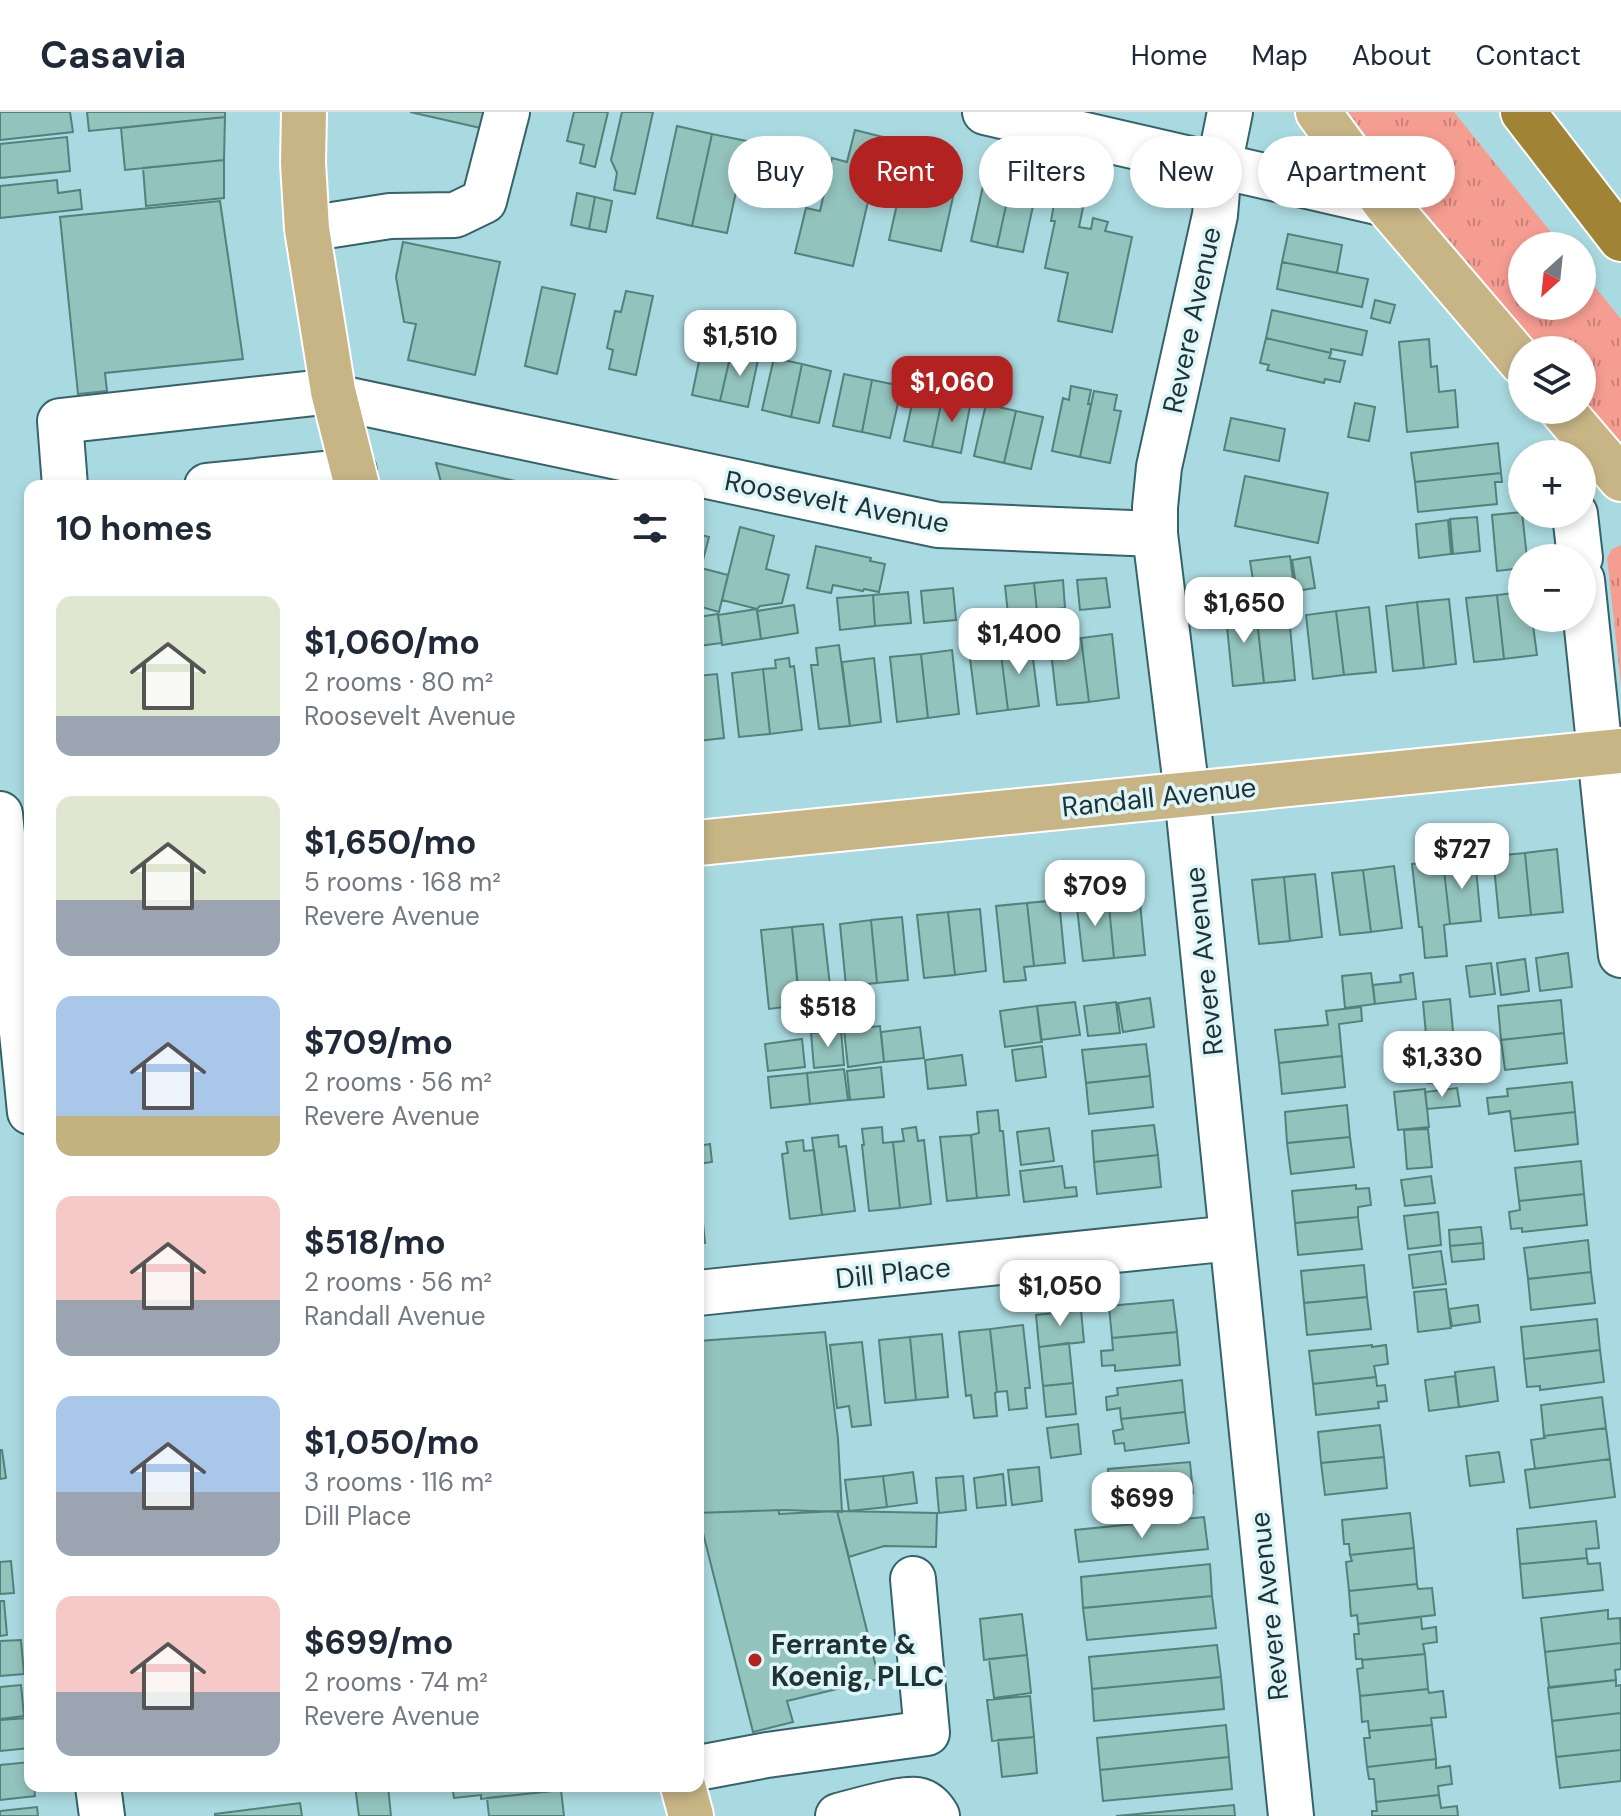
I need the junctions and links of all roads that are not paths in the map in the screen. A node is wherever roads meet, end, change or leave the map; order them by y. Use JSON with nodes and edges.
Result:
{"nodes":[{"id":1,"x":304,"y":112,"type":"edge"},
{"id":2,"x":507,"y":112,"type":"edge"},
{"id":3,"x":985,"y":112,"type":"edge"},
{"id":4,"x":1230,"y":112,"type":"edge"},
{"id":5,"x":1318,"y":112,"type":"edge"},
{"id":6,"x":1523,"y":112,"type":"edge"},
{"id":7,"x":1225,"y":136,"type":"edge"},
{"id":8,"x":1336,"y":136,"type":"edge"},
{"id":9,"x":1130,"y":145,"type":"edge"},
{"id":10,"x":1216,"y":208,"type":"edge"},
{"id":11,"x":1389,"y":208,"type":"edge"},
{"id":12,"x":307,"y":229,"type":"junction"},
{"id":13,"x":1621,"y":239,"type":"edge"},
{"id":14,"x":1508,"y":347,"type":"edge"},
{"id":15,"x":334,"y":394,"type":"junction"},
{"id":16,"x":1565,"y":425,"type":"edge"},
{"id":17,"x":355,"y":478,"type":"edge"},
{"id":18,"x":1621,"y":479,"type":"edge"},
{"id":19,"x":65,"y":480,"type":"edge"},
{"id":20,"x":318,"y":480,"type":"edge"},
{"id":21,"x":1155,"y":534,"type":"junction"},
{"id":22,"x":1591,"y":632,"type":"edge"},
{"id":23,"x":1611,"y":752,"type":"edge"},
{"id":24,"x":1187,"y":794,"type":"junction"},
{"id":25,"x":0,"y":814,"type":"edge"},
{"id":26,"x":704,"y":842,"type":"edge"},
{"id":27,"x":13,"y":897,"type":"edge"},
{"id":28,"x":1621,"y":955,"type":"edge"},
{"id":29,"x":24,"y":1036,"type":"edge"},
{"id":30,"x":1232,"y":1238,"type":"junction"},
{"id":31,"x":704,"y":1292,"type":"edge"},
{"id":32,"x":913,"y":1579,"type":"dead end"},
{"id":33,"x":704,"y":1767,"type":"edge"},
{"id":34,"x":99,"y":1792,"type":"edge"},
{"id":35,"x":685,"y":1792,"type":"edge"},
{"id":36,"x":102,"y":1816,"type":"edge"},
{"id":37,"x":691,"y":1816,"type":"edge"},
{"id":38,"x":838,"y":1816,"type":"edge"},
{"id":39,"x":937,"y":1816,"type":"edge"},
{"id":40,"x":1291,"y":1816,"type":"edge"}],
"edges":[{"from":1,"to":12,"type":"main road"},
{"from":2,"to":12,"type":"street"},
{"from":3,"to":9,"type":"street"},
{"from":4,"to":7,"type":"street","name":"Revere Avenue"},
{"from":5,"to":8,"type":"main road"},
{"from":6,"to":13,"type":"highway"},
{"from":10,"to":21,"type":"street","name":"Revere Avenue"},
{"from":11,"to":14,"type":"main road"},
{"from":12,"to":15,"type":"main road"},
{"from":15,"to":17,"type":"main road"},
{"from":15,"to":19,"type":"street","name":"Roosevelt Avenue"},
{"from":15,"to":21,"type":"street","name":"Roosevelt Avenue"},
{"from":16,"to":18,"type":"main road"},
{"from":17,"to":20,"type":"street"},
{"from":21,"to":24,"type":"street","name":"Revere Avenue"},
{"from":22,"to":23,"type":"street"},
{"from":23,"to":24,"type":"main road","name":"Randall Avenue"},
{"from":23,"to":28,"type":"street"},
{"from":24,"to":26,"type":"main road","name":"Randall Avenue"},
{"from":24,"to":30,"type":"street","name":"Revere Avenue"},
{"from":25,"to":27,"type":"street"},
{"from":27,"to":29,"type":"street"},
{"from":30,"to":31,"type":"street","name":"Dill Place"},
{"from":30,"to":40,"type":"street","name":"Revere Avenue"},
{"from":32,"to":33,"type":"street"},
{"from":34,"to":36,"type":"street"},
{"from":35,"to":37,"type":"main road"},
{"from":38,"to":39,"type":"street"}]}
